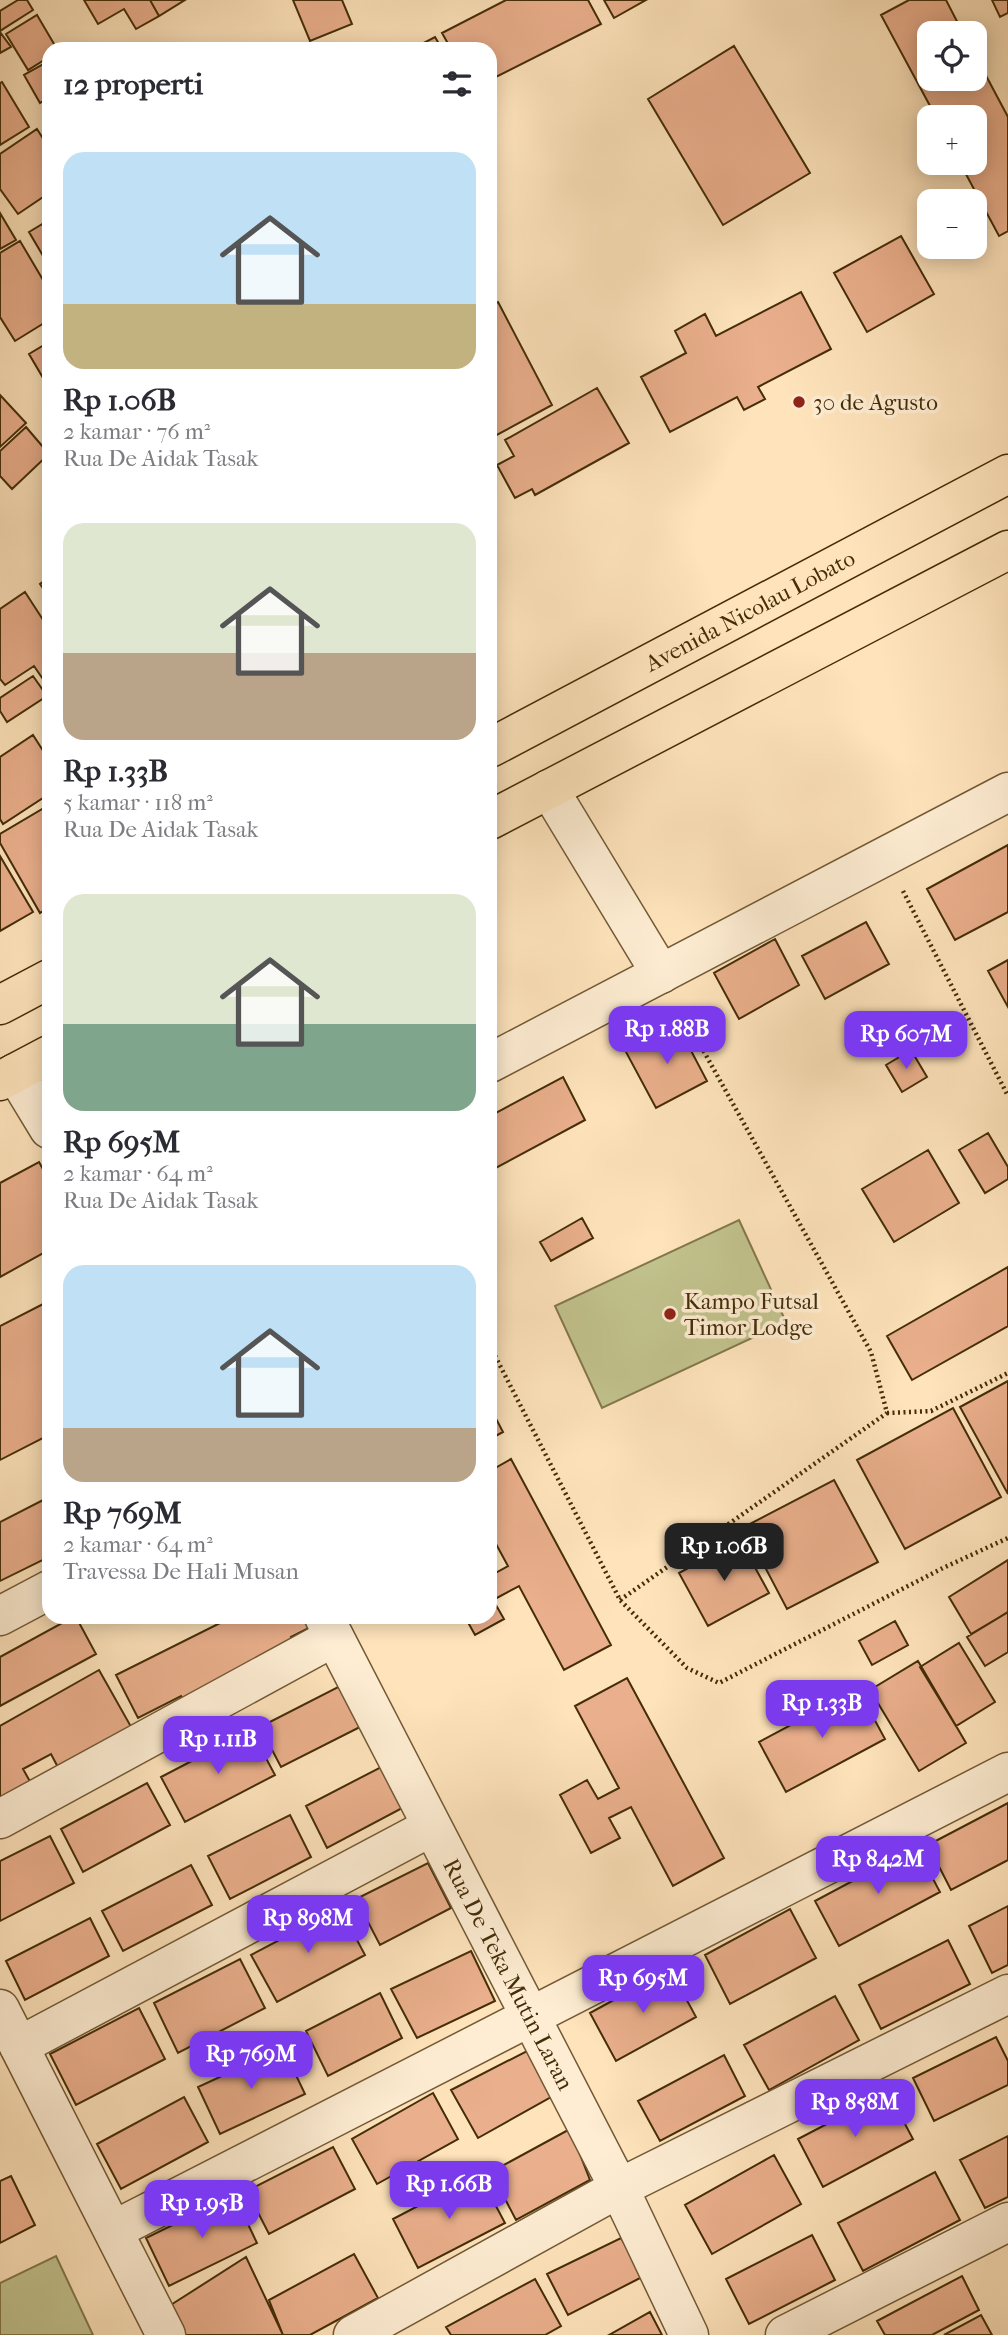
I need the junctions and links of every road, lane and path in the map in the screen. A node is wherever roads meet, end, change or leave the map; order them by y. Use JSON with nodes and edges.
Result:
{"nodes":[{"id":1,"x":1008,"y":474,"type":"edge"},
{"id":2,"x":1008,"y":550,"type":"edge"},
{"id":3,"x":497,"y":739,"type":"edge"},
{"id":4,"x":550,"y":789,"type":"junction"},
{"id":5,"x":1008,"y":792,"type":"edge"},
{"id":6,"x":497,"y":816,"type":"edge"},
{"id":7,"x":886,"y":856,"type":"junction"},
{"id":8,"x":661,"y":974,"type":"junction"},
{"id":9,"x":42,"y":983,"type":"edge"},
{"id":10,"x":0,"y":1005,"type":"edge"},
{"id":11,"x":42,"y":1059,"type":"edge"},
{"id":12,"x":497,"y":1059,"type":"edge"},
{"id":13,"x":8,"y":1077,"type":"edge"},
{"id":14,"x":1008,"y":1094,"type":"edge"},
{"id":15,"x":42,"y":1120,"type":"edge"},
{"id":16,"x":497,"y":1360,"type":"edge"},
{"id":17,"x":1008,"y":1373,"type":"edge"},
{"id":18,"x":887,"y":1413,"type":"junction"},
{"id":19,"x":1008,"y":1538,"type":"edge"},
{"id":20,"x":42,"y":1594,"type":"edge"},
{"id":21,"x":620,"y":1600,"type":"junction"},
{"id":22,"x":0,"y":1616,"type":"edge"},
{"id":23,"x":329,"y":1627,"type":"edge"},
{"id":24,"x":1008,"y":1772,"type":"edge"},
{"id":25,"x":0,"y":1819,"type":"edge"},
{"id":26,"x":431,"y":1827,"type":"junction"},
{"id":27,"x":1008,"y":1994,"type":"edge"},
{"id":28,"x":0,"y":2009,"type":"edge"},
{"id":29,"x":531,"y":2014,"type":"junction"},
{"id":30,"x":19,"y":2046,"type":"junction"},
{"id":31,"x":619,"y":2188,"type":"junction"},
{"id":32,"x":1008,"y":2222,"type":"edge"},
{"id":33,"x":114,"y":2230,"type":"junction"},
{"id":34,"x":166,"y":2335,"type":"edge"},
{"id":35,"x":353,"y":2335,"type":"edge"},
{"id":36,"x":689,"y":2335,"type":"edge"},
{"id":37,"x":785,"y":2335,"type":"edge"}],
"edges":[{"from":1,"to":3,"type":"main road","name":"Avenida Nicolau Lobato"},
{"from":2,"to":4,"type":"main road"},
{"from":4,"to":6,"type":"main road"},
{"from":4,"to":8,"type":"street"},
{"from":5,"to":7,"type":"street"},
{"from":7,"to":8,"type":"street"},
{"from":7,"to":14,"type":"path"},
{"from":8,"to":12,"type":"street"},
{"from":8,"to":18,"type":"path"},
{"from":9,"to":10,"type":"main road"},
{"from":11,"to":13,"type":"main road"},
{"from":13,"to":15,"type":"street"},
{"from":16,"to":21,"type":"path"},
{"from":17,"to":18,"type":"path"},
{"from":18,"to":21,"type":"path"},
{"from":19,"to":21,"type":"path"},
{"from":20,"to":22,"type":"street"},
{"from":23,"to":25,"type":"street"},
{"from":23,"to":26,"type":"street","name":"Rua De Teka Mutin Laran"},
{"from":24,"to":29,"type":"street"},
{"from":26,"to":29,"type":"street","name":"Rua De Teka Mutin Laran"},
{"from":26,"to":30,"type":"street"},
{"from":27,"to":31,"type":"street"},
{"from":28,"to":30,"type":"street"},
{"from":29,"to":31,"type":"street","name":"Rua De Teka Mutin Laran"},
{"from":29,"to":33,"type":"street"},
{"from":30,"to":33,"type":"street"},
{"from":31,"to":35,"type":"street"},
{"from":31,"to":36,"type":"street","name":"Rua De Teka Mutin Laran"},
{"from":32,"to":37,"type":"street"},
{"from":33,"to":34,"type":"street"}]}
